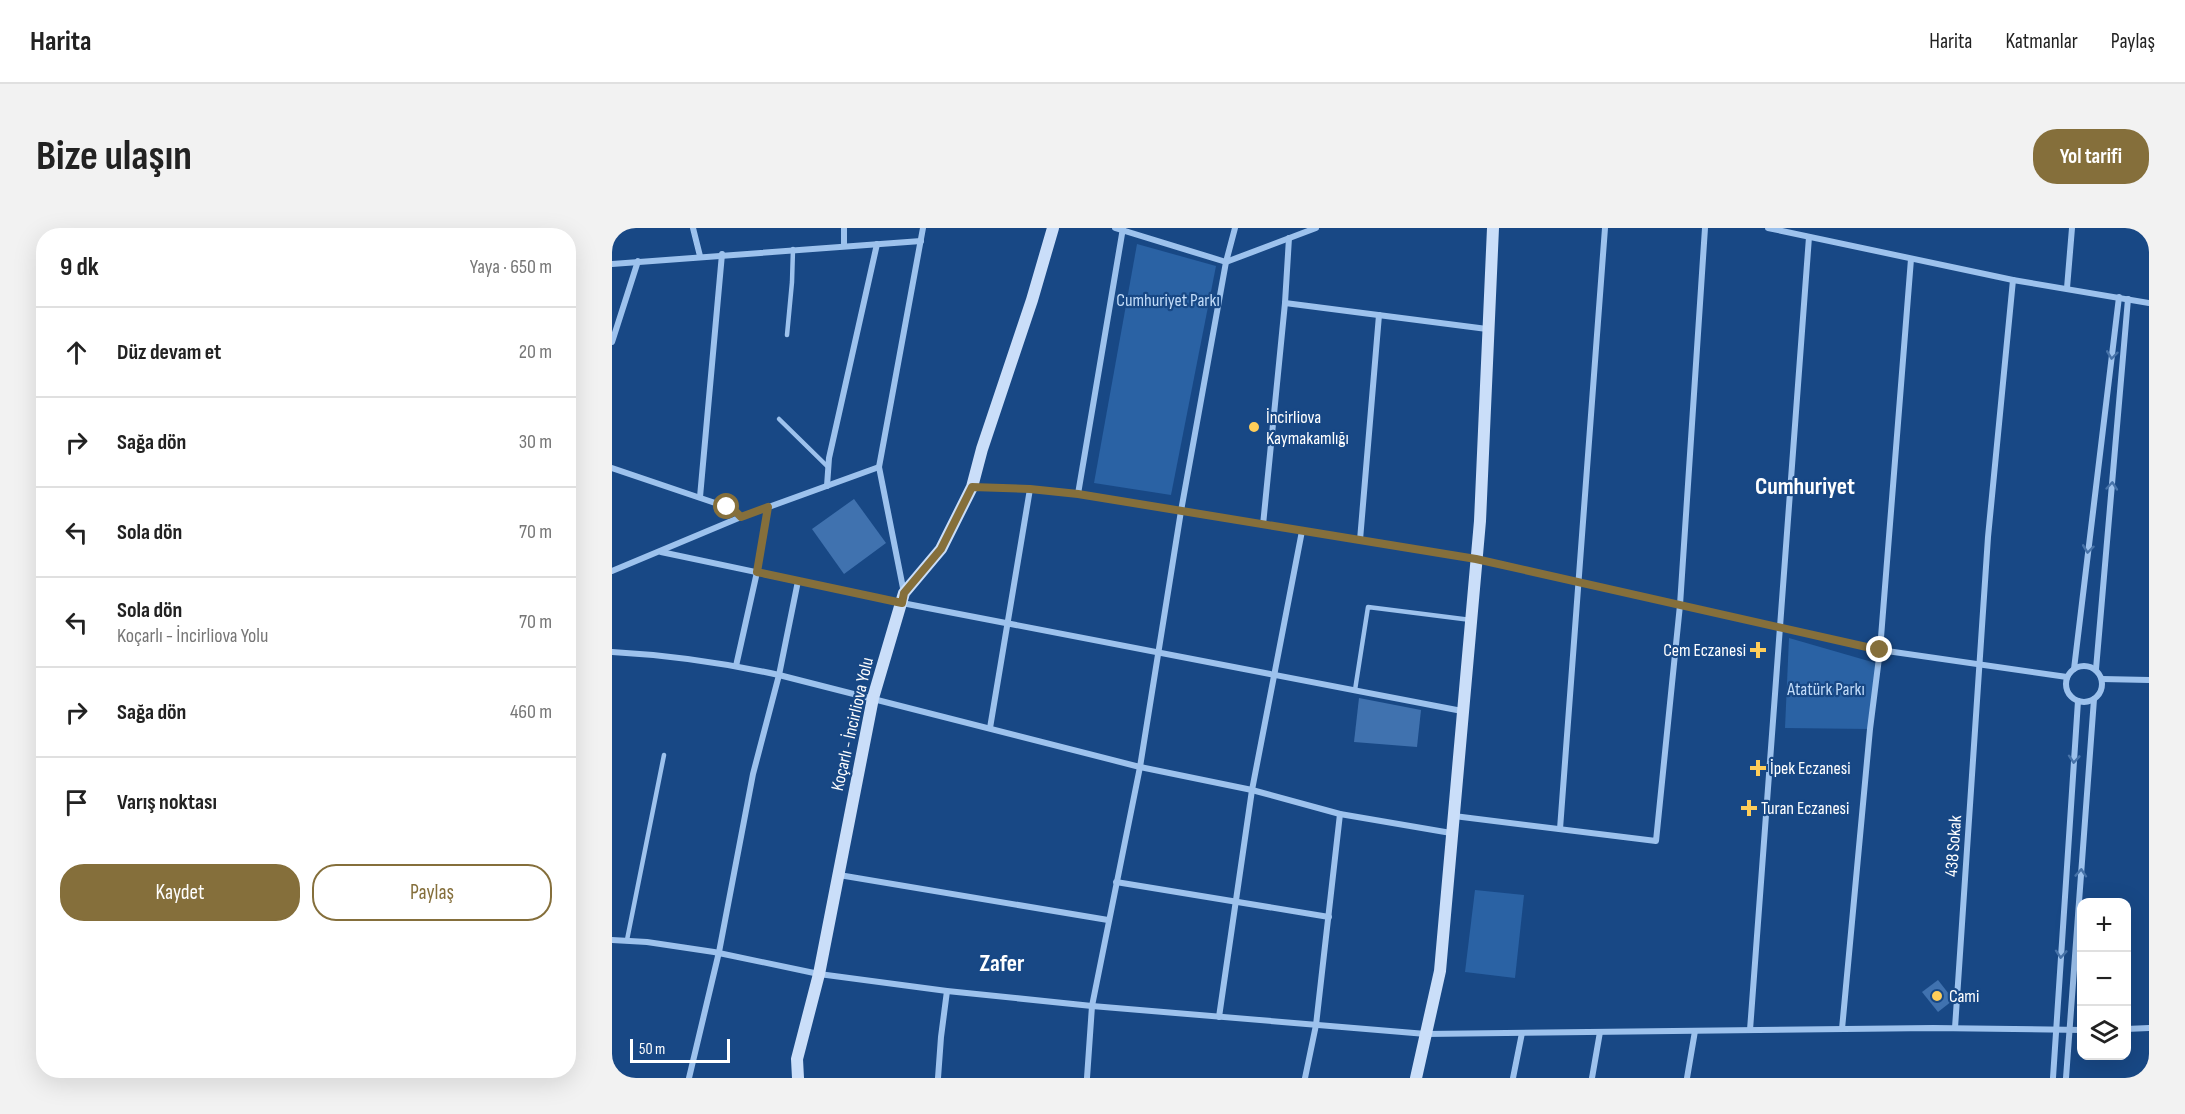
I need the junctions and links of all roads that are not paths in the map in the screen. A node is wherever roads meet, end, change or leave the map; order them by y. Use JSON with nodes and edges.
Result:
{"nodes":[{"id":1,"x":693,"y":228,"type":"edge"},
{"id":2,"x":844,"y":228,"type":"edge"},
{"id":3,"x":923,"y":228,"type":"edge"},
{"id":4,"x":1053,"y":228,"type":"edge"},
{"id":5,"x":1115,"y":228,"type":"edge"},
{"id":6,"x":1235,"y":228,"type":"edge"},
{"id":7,"x":1316,"y":228,"type":"edge"},
{"id":8,"x":1493,"y":228,"type":"edge"},
{"id":9,"x":1605,"y":228,"type":"edge"},
{"id":10,"x":1706,"y":228,"type":"edge"},
{"id":11,"x":1768,"y":228,"type":"edge"},
{"id":12,"x":2072,"y":228,"type":"edge"},
{"id":13,"x":1122,"y":229,"type":"edge"},
{"id":14,"x":1809,"y":237,"type":"junction"},
{"id":15,"x":1289,"y":238,"type":"junction"},
{"id":16,"x":921,"y":241,"type":"junction"},
{"id":17,"x":877,"y":244,"type":"junction"},
{"id":18,"x":844,"y":246,"type":"junction"},
{"id":19,"x":793,"y":249,"type":"junction"},
{"id":20,"x":722,"y":254,"type":"junction"},
{"id":21,"x":700,"y":256,"type":"junction"},
{"id":22,"x":1911,"y":259,"type":"junction"},
{"id":23,"x":638,"y":261,"type":"junction"},
{"id":24,"x":1226,"y":262,"type":"junction"},
{"id":25,"x":612,"y":264,"type":"edge"},
{"id":26,"x":2013,"y":280,"type":"junction"},
{"id":27,"x":2067,"y":288,"type":"junction"},
{"id":28,"x":2119,"y":297,"type":"junction"},
{"id":29,"x":2128,"y":299,"type":"junction"},
{"id":30,"x":1285,"y":303,"type":"junction"},
{"id":31,"x":2149,"y":303,"type":"edge"},
{"id":32,"x":1379,"y":315,"type":"junction"},
{"id":33,"x":1487,"y":329,"type":"junction"},
{"id":34,"x":787,"y":334,"type":"dead end"},
{"id":35,"x":612,"y":342,"type":"edge"},
{"id":36,"x":779,"y":419,"type":"dead end"},
{"id":37,"x":828,"y":467,"type":"junction"},
{"id":38,"x":879,"y":467,"type":"junction"},
{"id":39,"x":612,"y":468,"type":"edge"},
{"id":40,"x":827,"y":486,"type":"junction"},
{"id":41,"x":972,"y":487,"type":"junction"},
{"id":42,"x":1030,"y":489,"type":"junction"},
{"id":43,"x":1078,"y":494,"type":"junction"},
{"id":44,"x":700,"y":497,"type":"junction"},
{"id":45,"x":768,"y":507,"type":"junction"},
{"id":46,"x":1181,"y":511,"type":"junction"},
{"id":47,"x":741,"y":517,"type":"junction"},
{"id":48,"x":1263,"y":525,"type":"junction"},
{"id":49,"x":1302,"y":531,"type":"junction"},
{"id":50,"x":1360,"y":540,"type":"junction"},
{"id":51,"x":661,"y":552,"type":"junction"},
{"id":52,"x":1476,"y":559,"type":"junction"},
{"id":53,"x":612,"y":571,"type":"edge"},
{"id":54,"x":757,"y":572,"type":"junction"},
{"id":55,"x":798,"y":581,"type":"junction"},
{"id":56,"x":1578,"y":582,"type":"junction"},
{"id":57,"x":903,"y":598,"type":"junction"},
{"id":58,"x":1680,"y":605,"type":"junction"},
{"id":59,"x":1471,"y":620,"type":"junction"},
{"id":60,"x":1009,"y":624,"type":"junction"},
{"id":61,"x":1779,"y":627,"type":"junction"},
{"id":62,"x":1880,"y":650,"type":"junction"},
{"id":63,"x":612,"y":652,"type":"edge"},
{"id":64,"x":1158,"y":652,"type":"junction"},
{"id":65,"x":1980,"y":665,"type":"junction"},
{"id":66,"x":736,"y":666,"type":"junction"},
{"id":67,"x":2074,"y":669,"type":"junction"},
{"id":68,"x":2096,"y":669,"type":"junction"},
{"id":69,"x":779,"y":675,"type":"junction"},
{"id":70,"x":1274,"y":675,"type":"junction"},
{"id":71,"x":2067,"y":677,"type":"junction"},
{"id":72,"x":2102,"y":679,"type":"junction"},
{"id":73,"x":2149,"y":680,"type":"edge"},
{"id":74,"x":1355,"y":690,"type":"junction"},
{"id":75,"x":873,"y":698,"type":"junction"},
{"id":76,"x":2094,"y":699,"type":"junction"},
{"id":77,"x":2078,"y":701,"type":"junction"},
{"id":78,"x":1462,"y":711,"type":"junction"},
{"id":79,"x":990,"y":728,"type":"junction"},
{"id":80,"x":664,"y":755,"type":"dead end"},
{"id":81,"x":1140,"y":767,"type":"junction"},
{"id":82,"x":1252,"y":790,"type":"junction"},
{"id":83,"x":1340,"y":814,"type":"junction"},
{"id":84,"x":1452,"y":816,"type":"junction"},
{"id":85,"x":1560,"y":829,"type":"junction"},
{"id":86,"x":1451,"y":833,"type":"junction"},
{"id":87,"x":838,"y":874,"type":"junction"},
{"id":88,"x":1116,"y":882,"type":"junction"},
{"id":89,"x":1236,"y":902,"type":"junction"},
{"id":90,"x":1329,"y":917,"type":"junction"},
{"id":91,"x":1108,"y":920,"type":"junction"},
{"id":92,"x":612,"y":940,"type":"edge"},
{"id":93,"x":627,"y":940,"type":"junction"},
{"id":94,"x":719,"y":952,"type":"junction"},
{"id":95,"x":819,"y":974,"type":"junction"},
{"id":96,"x":947,"y":991,"type":"junction"},
{"id":97,"x":1092,"y":1006,"type":"junction"},
{"id":98,"x":1219,"y":1017,"type":"junction"},
{"id":99,"x":1316,"y":1025,"type":"junction"},
{"id":100,"x":1955,"y":1028,"type":"junction"},
{"id":101,"x":2149,"y":1028,"type":"edge"},
{"id":102,"x":1842,"y":1029,"type":"junction"},
{"id":103,"x":2131,"y":1029,"type":"edge"},
{"id":104,"x":1750,"y":1030,"type":"junction"},
{"id":105,"x":2077,"y":1030,"type":"edge"},
{"id":106,"x":1695,"y":1031,"type":"junction"},
{"id":107,"x":2056,"y":1031,"type":"junction"},
{"id":108,"x":2069,"y":1031,"type":"junction"},
{"id":109,"x":1600,"y":1032,"type":"junction"},
{"id":110,"x":1522,"y":1033,"type":"junction"},
{"id":111,"x":1426,"y":1034,"type":"junction"},
{"id":112,"x":689,"y":1078,"type":"edge"},
{"id":113,"x":798,"y":1078,"type":"edge"},
{"id":114,"x":938,"y":1078,"type":"edge"},
{"id":115,"x":1087,"y":1078,"type":"edge"},
{"id":116,"x":1305,"y":1078,"type":"edge"},
{"id":117,"x":1416,"y":1078,"type":"edge"},
{"id":118,"x":1513,"y":1078,"type":"edge"},
{"id":119,"x":1592,"y":1078,"type":"edge"},
{"id":120,"x":1687,"y":1078,"type":"edge"},
{"id":121,"x":2053,"y":1078,"type":"edge"},
{"id":122,"x":2066,"y":1078,"type":"edge"}],
"edges":[{"from":1,"to":21,"type":"street"},
{"from":2,"to":18,"type":"street"},
{"from":3,"to":16,"type":"street"},
{"from":4,"to":41,"type":"main road","name":"Koçarlı - İncirliova Yolu"},
{"from":5,"to":13,"type":"street"},
{"from":6,"to":24,"type":"street"},
{"from":7,"to":15,"type":"street"},
{"from":8,"to":33,"type":"main road"},
{"from":9,"to":56,"type":"street"},
{"from":10,"to":58,"type":"street"},
{"from":11,"to":14,"type":"street"},
{"from":12,"to":27,"type":"street"},
{"from":13,"to":24,"type":"street"},
{"from":13,"to":43,"type":"street"},
{"from":14,"to":22,"type":"street"},
{"from":14,"to":61,"type":"street"},
{"from":15,"to":24,"type":"street"},
{"from":15,"to":30,"type":"street"},
{"from":16,"to":17,"type":"street"},
{"from":16,"to":38,"type":"street"},
{"from":17,"to":18,"type":"street"},
{"from":17,"to":37,"type":"street"},
{"from":18,"to":19,"type":"street"},
{"from":19,"to":20,"type":"street"},
{"from":19,"to":34,"type":"lane"},
{"from":20,"to":21,"type":"street"},
{"from":20,"to":44,"type":"street"},
{"from":21,"to":23,"type":"street"},
{"from":22,"to":26,"type":"street"},
{"from":22,"to":62,"type":"street"},
{"from":23,"to":25,"type":"street"},
{"from":23,"to":35,"type":"street"},
{"from":24,"to":46,"type":"street"},
{"from":26,"to":27,"type":"street"},
{"from":26,"to":65,"type":"street","name":"438 Sokak"},
{"from":27,"to":28,"type":"street"},
{"from":28,"to":29,"type":"street"},
{"from":28,"to":67,"type":"street","one_way":true},
{"from":29,"to":31,"type":"street"},
{"from":68,"to":29,"type":"street","one_way":true},
{"from":30,"to":32,"type":"street"},
{"from":30,"to":48,"type":"street"},
{"from":32,"to":33,"type":"street"},
{"from":32,"to":50,"type":"street"},
{"from":33,"to":52,"type":"main road"},
{"from":36,"to":37,"type":"lane"},
{"from":37,"to":40,"type":"street"},
{"from":38,"to":40,"type":"street"},
{"from":38,"to":57,"type":"street"},
{"from":39,"to":44,"type":"street"},
{"from":40,"to":45,"type":"street"},
{"from":41,"to":42,"type":"street"},
{"from":41,"to":57,"type":"main road","name":"Koçarlı - İncirliova Yolu"},
{"from":42,"to":43,"type":"street"},
{"from":42,"to":60,"type":"street"},
{"from":43,"to":46,"type":"street"},
{"from":44,"to":47,"type":"street"},
{"from":45,"to":47,"type":"street"},
{"from":45,"to":54,"type":"street"},
{"from":46,"to":48,"type":"street"},
{"from":46,"to":64,"type":"street"},
{"from":47,"to":51,"type":"street"},
{"from":48,"to":49,"type":"street"},
{"from":49,"to":50,"type":"street"},
{"from":49,"to":70,"type":"street"},
{"from":50,"to":52,"type":"street"},
{"from":51,"to":53,"type":"street"},
{"from":51,"to":54,"type":"street"},
{"from":52,"to":56,"type":"street"},
{"from":52,"to":59,"type":"main road"},
{"from":54,"to":55,"type":"street"},
{"from":54,"to":66,"type":"street"},
{"from":55,"to":57,"type":"street"},
{"from":55,"to":69,"type":"street"},
{"from":56,"to":58,"type":"street"},
{"from":56,"to":85,"type":"street"},
{"from":57,"to":60,"type":"street"},
{"from":57,"to":75,"type":"main road","name":"Koçarlı - İncirliova Yolu"},
{"from":58,"to":61,"type":"street"},
{"from":58,"to":85,"type":"street"},
{"from":59,"to":74,"type":"lane"},
{"from":59,"to":78,"type":"main road"},
{"from":60,"to":64,"type":"street"},
{"from":60,"to":79,"type":"street"},
{"from":61,"to":62,"type":"street"},
{"from":61,"to":104,"type":"street"},
{"from":62,"to":65,"type":"street"},
{"from":62,"to":102,"type":"street"},
{"from":63,"to":66,"type":"street"},
{"from":64,"to":70,"type":"street"},
{"from":64,"to":81,"type":"street"},
{"from":65,"to":71,"type":"street"},
{"from":65,"to":100,"type":"street","name":"438 Sokak"},
{"from":66,"to":69,"type":"street"},
{"from":67,"to":68,"type":"street"},
{"from":67,"to":71,"type":"street"},
{"from":68,"to":72,"type":"street"},
{"from":69,"to":75,"type":"street"},
{"from":69,"to":94,"type":"street"},
{"from":70,"to":74,"type":"street"},
{"from":70,"to":82,"type":"street"},
{"from":71,"to":77,"type":"street"},
{"from":72,"to":73,"type":"street"},
{"from":72,"to":76,"type":"street"},
{"from":74,"to":78,"type":"street"},
{"from":75,"to":79,"type":"street"},
{"from":75,"to":87,"type":"main road","name":"Koçarlı - İncirliova Yolu"},
{"from":76,"to":77,"type":"street"},
{"from":108,"to":76,"type":"street","one_way":true},
{"from":77,"to":107,"type":"street","one_way":true},
{"from":78,"to":84,"type":"main road"},
{"from":79,"to":81,"type":"street"},
{"from":80,"to":93,"type":"lane"},
{"from":81,"to":82,"type":"street"},
{"from":81,"to":88,"type":"street"},
{"from":82,"to":83,"type":"street"},
{"from":82,"to":89,"type":"street"},
{"from":83,"to":86,"type":"street"},
{"from":83,"to":90,"type":"street"},
{"from":84,"to":85,"type":"street"},
{"from":84,"to":86,"type":"main road"},
{"from":86,"to":111,"type":"main road"},
{"from":87,"to":91,"type":"street"},
{"from":87,"to":95,"type":"main road","name":"Koçarlı - İncirliova Yolu"},
{"from":88,"to":89,"type":"street"},
{"from":88,"to":91,"type":"street"},
{"from":89,"to":90,"type":"street"},
{"from":89,"to":98,"type":"street"},
{"from":90,"to":99,"type":"street"},
{"from":91,"to":97,"type":"street"},
{"from":92,"to":93,"type":"street"},
{"from":93,"to":94,"type":"street"},
{"from":94,"to":95,"type":"street"},
{"from":94,"to":112,"type":"street"},
{"from":95,"to":96,"type":"street"},
{"from":95,"to":113,"type":"main road","name":"Koçarlı - İncirliova Yolu"},
{"from":96,"to":97,"type":"street"},
{"from":96,"to":114,"type":"street"},
{"from":97,"to":98,"type":"street"},
{"from":97,"to":115,"type":"street"},
{"from":98,"to":99,"type":"street"},
{"from":99,"to":111,"type":"street"},
{"from":99,"to":116,"type":"street"},
{"from":100,"to":102,"type":"street"},
{"from":100,"to":107,"type":"street"},
{"from":101,"to":103,"type":"street"},
{"from":102,"to":104,"type":"street"},
{"from":104,"to":106,"type":"street"},
{"from":105,"to":108,"type":"street"},
{"from":106,"to":109,"type":"street"},
{"from":106,"to":120,"type":"street"},
{"from":107,"to":108,"type":"street"},
{"from":107,"to":121,"type":"street"},
{"from":108,"to":122,"type":"street"},
{"from":109,"to":110,"type":"street"},
{"from":109,"to":119,"type":"street"},
{"from":110,"to":111,"type":"street"},
{"from":110,"to":118,"type":"street"},
{"from":111,"to":117,"type":"main road"}]}
